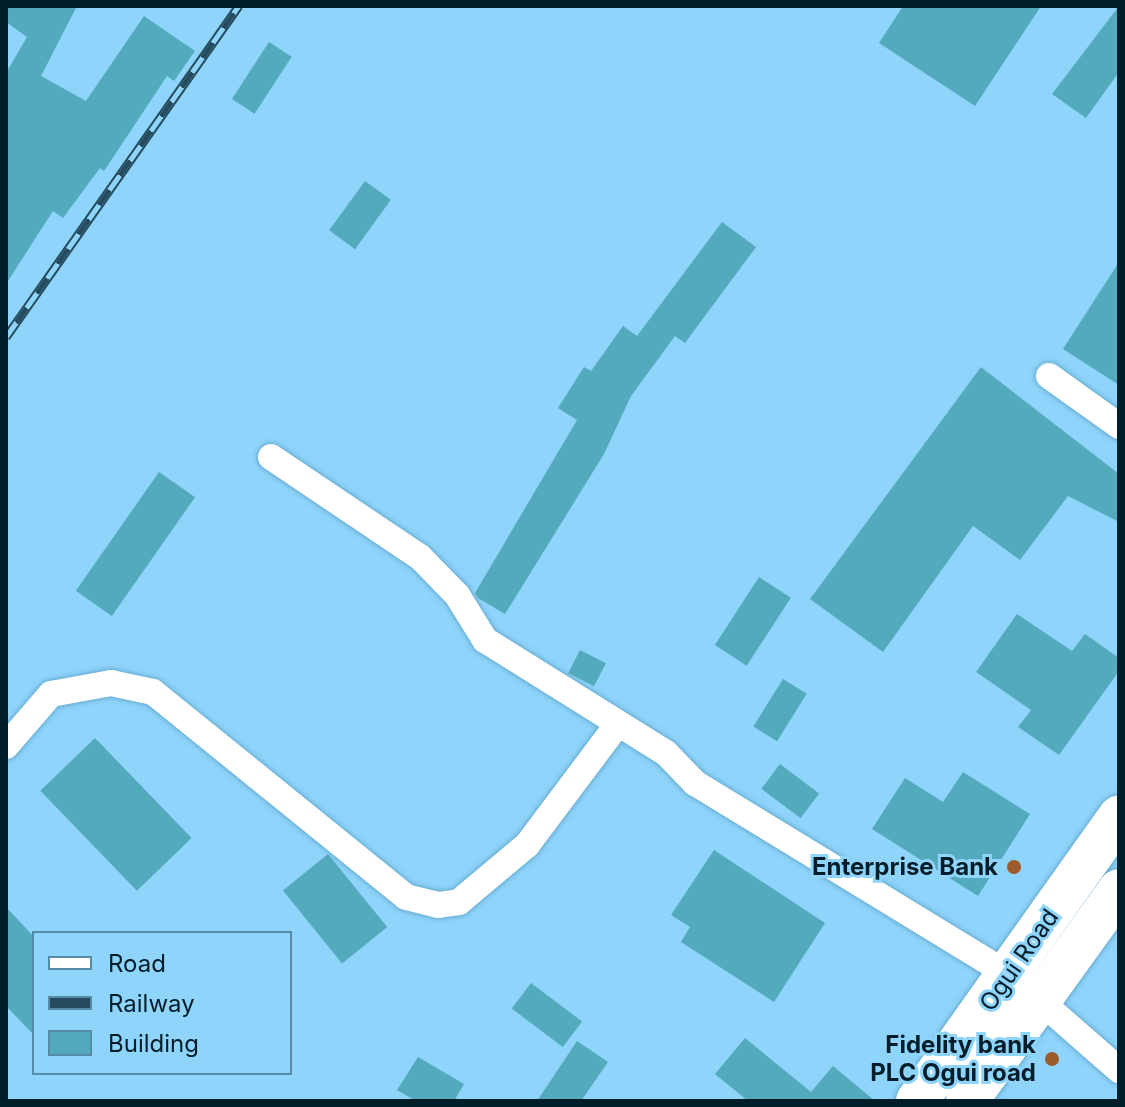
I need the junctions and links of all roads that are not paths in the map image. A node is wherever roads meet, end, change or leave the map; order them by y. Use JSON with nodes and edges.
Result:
{"nodes":[{"id":1,"x":1049,"y":376,"type":"dead end"},
{"id":2,"x":1119,"y":426,"type":"edge"},
{"id":3,"x":271,"y":457,"type":"dead end"},
{"id":4,"x":617,"y":725,"type":"junction"},
{"id":5,"x":6,"y":746,"type":"edge"},
{"id":6,"x":1119,"y":817,"type":"edge"},
{"id":7,"x":1119,"y":890,"type":"edge"},
{"id":8,"x":1024,"y":987,"type":"junction"},
{"id":9,"x":1119,"y":1070,"type":"edge"},
{"id":10,"x":917,"y":1101,"type":"edge"},
{"id":11,"x":967,"y":1101,"type":"edge"}],
"edges":[{"from":1,"to":2,"type":"street"},
{"from":3,"to":4,"type":"street"},
{"from":4,"to":5,"type":"street"},
{"from":4,"to":8,"type":"street"},
{"from":6,"to":8,"type":"main road","name":"Ogui Road"},
{"from":7,"to":8,"type":"main road","name":"Ogui Road"},
{"from":8,"to":9,"type":"street"},
{"from":8,"to":10,"type":"main road","name":"Ogui Road"},
{"from":8,"to":11,"type":"main road","name":"Ogui Road"}]}
